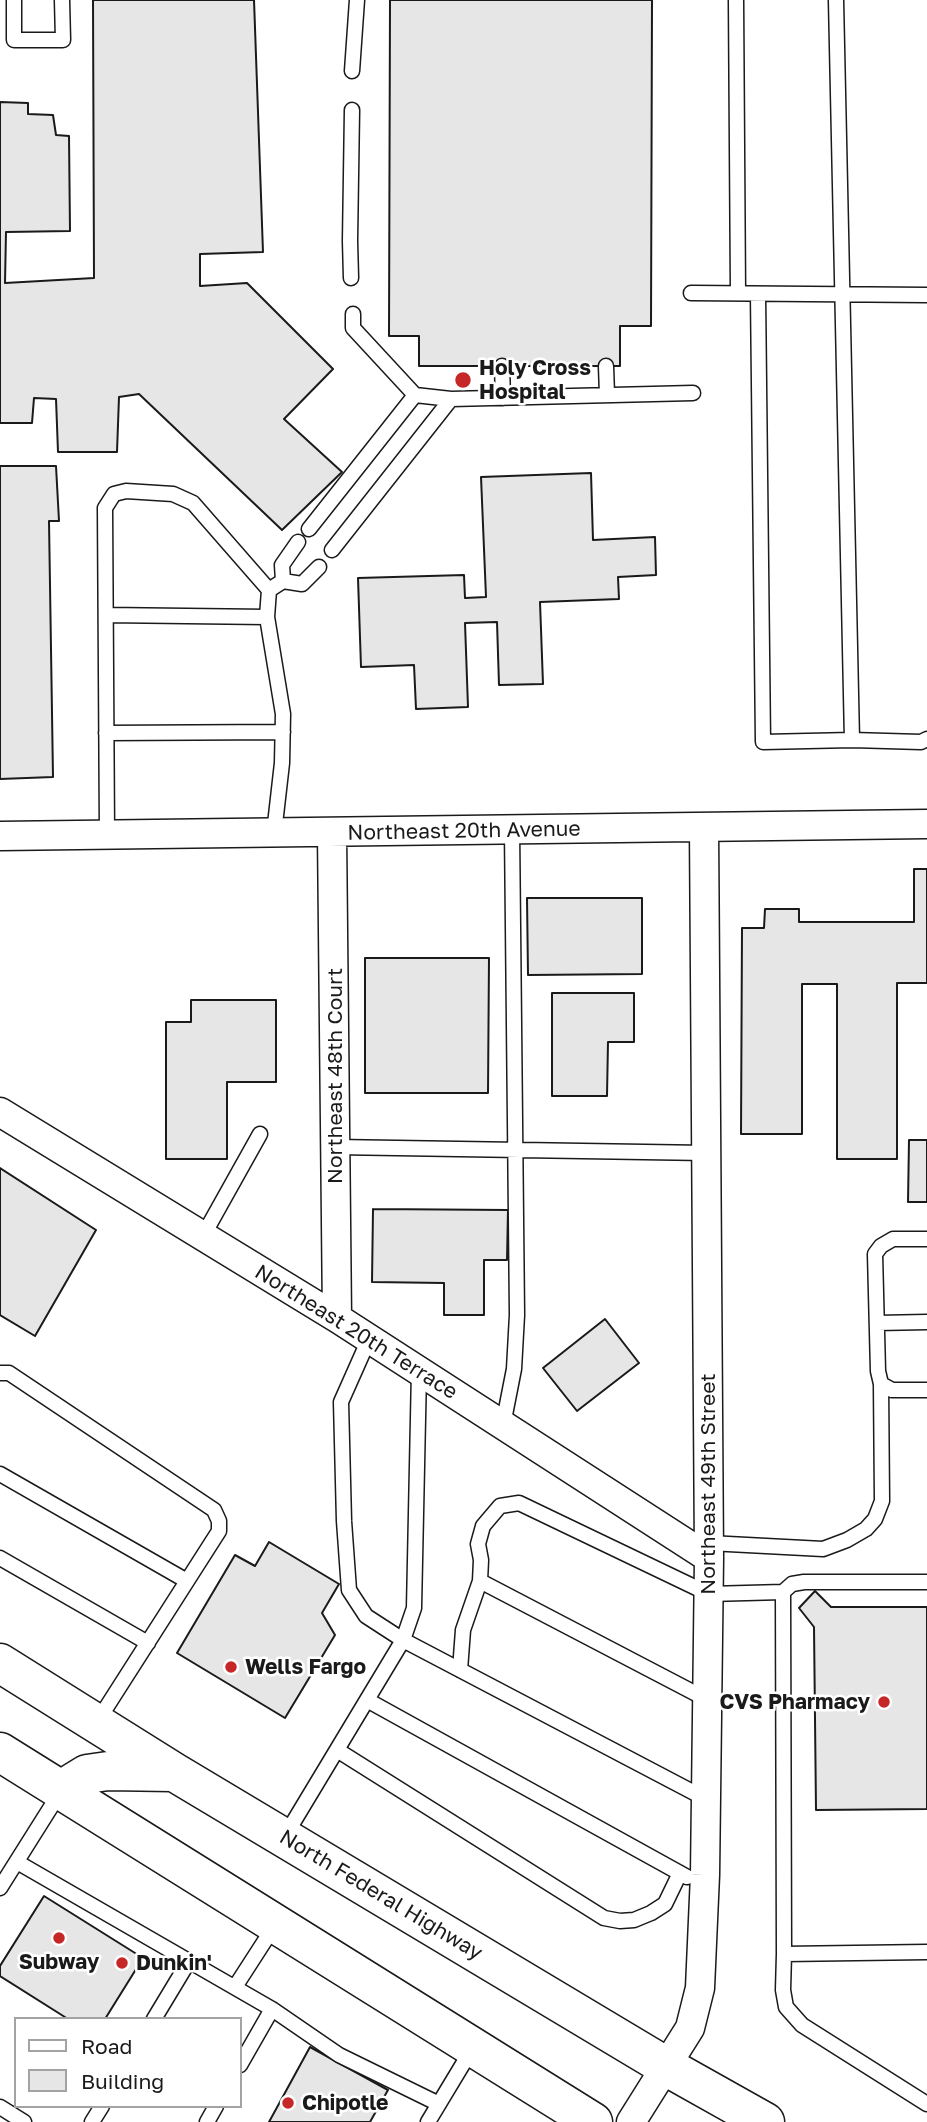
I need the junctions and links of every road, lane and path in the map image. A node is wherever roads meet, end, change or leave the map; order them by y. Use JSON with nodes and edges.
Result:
{"nodes":[{"id":1,"x":14,"y":0,"type":"edge"},
{"id":2,"x":62,"y":0,"type":"edge"},
{"id":3,"x":357,"y":0,"type":"edge"},
{"id":4,"x":736,"y":0,"type":"edge"},
{"id":5,"x":836,"y":0,"type":"edge"},
{"id":6,"x":352,"y":71,"type":"dead end"},
{"id":7,"x":352,"y":110,"type":"dead end"},
{"id":8,"x":351,"y":278,"type":"dead end"},
{"id":9,"x":691,"y":293,"type":"dead end"},
{"id":10,"x":738,"y":293,"type":"junction"},
{"id":11,"x":843,"y":293,"type":"junction"},
{"id":12,"x":758,"y":294,"type":"junction"},
{"id":13,"x":927,"y":295,"type":"edge"},
{"id":14,"x":353,"y":314,"type":"dead end"},
{"id":15,"x":502,"y":366,"type":"dead end"},
{"id":16,"x":606,"y":366,"type":"dead end"},
{"id":17,"x":693,"y":393,"type":"dead end"},
{"id":18,"x":415,"y":395,"type":"junction"},
{"id":19,"x":607,"y":395,"type":"junction"},
{"id":20,"x":503,"y":398,"type":"junction"},
{"id":21,"x":451,"y":399,"type":"junction"},
{"id":22,"x":309,"y":529,"type":"dead end"},
{"id":23,"x":298,"y":542,"type":"dead end"},
{"id":24,"x":332,"y":550,"type":"dead end"},
{"id":25,"x":319,"y":567,"type":"dead end"},
{"id":26,"x":283,"y":581,"type":"junction"},
{"id":27,"x":269,"y":590,"type":"junction"},
{"id":28,"x":106,"y":615,"type":"junction"},
{"id":29,"x":267,"y":617,"type":"junction"},
{"id":30,"x":283,"y":732,"type":"junction"},
{"id":31,"x":106,"y":733,"type":"junction"},
{"id":32,"x":927,"y":739,"type":"edge"},
{"id":33,"x":852,"y":740,"type":"junction"},
{"id":34,"x":927,"y":824,"type":"edge"},
{"id":35,"x":704,"y":827,"type":"junction"},
{"id":36,"x":512,"y":830,"type":"junction"},
{"id":37,"x":274,"y":833,"type":"junction"},
{"id":38,"x":332,"y":833,"type":"junction"},
{"id":39,"x":107,"y":835,"type":"junction"},
{"id":40,"x":0,"y":836,"type":"edge"},
{"id":41,"x":0,"y":1112,"type":"edge"},
{"id":42,"x":260,"y":1134,"type":"dead end"},
{"id":43,"x":335,"y":1147,"type":"junction"},
{"id":44,"x":515,"y":1149,"type":"junction"},
{"id":45,"x":706,"y":1153,"type":"junction"},
{"id":46,"x":203,"y":1237,"type":"junction"},
{"id":47,"x":927,"y":1239,"type":"edge"},
{"id":48,"x":337,"y":1318,"type":"junction"},
{"id":49,"x":927,"y":1322,"type":"edge"},
{"id":50,"x":877,"y":1323,"type":"junction"},
{"id":51,"x":369,"y":1339,"type":"junction"},
{"id":52,"x":419,"y":1371,"type":"junction"},
{"id":53,"x":0,"y":1373,"type":"edge"},
{"id":54,"x":881,"y":1384,"type":"junction"},
{"id":55,"x":927,"y":1390,"type":"edge"},
{"id":56,"x":503,"y":1425,"type":"junction"},
{"id":57,"x":0,"y":1474,"type":"edge"},
{"id":58,"x":709,"y":1550,"type":"junction"},
{"id":59,"x":0,"y":1558,"type":"edge"},
{"id":60,"x":187,"y":1581,"type":"junction"},
{"id":61,"x":480,"y":1581,"type":"junction"},
{"id":62,"x":927,"y":1582,"type":"edge"},
{"id":63,"x":783,"y":1592,"type":"junction"},
{"id":64,"x":709,"y":1594,"type":"junction"},
{"id":65,"x":403,"y":1640,"type":"junction"},
{"id":66,"x":148,"y":1643,"type":"junction"},
{"id":67,"x":0,"y":1663,"type":"edge"},
{"id":68,"x":460,"y":1670,"type":"junction"},
{"id":69,"x":367,"y":1700,"type":"junction"},
{"id":70,"x":708,"y":1700,"type":"junction"},
{"id":71,"x":96,"y":1723,"type":"junction"},
{"id":72,"x":337,"y":1750,"type":"junction"},
{"id":73,"x":3,"y":1760,"type":"edge"},
{"id":74,"x":174,"y":1772,"type":"junction"},
{"id":75,"x":61,"y":1790,"type":"junction"},
{"id":76,"x":706,"y":1799,"type":"junction"},
{"id":77,"x":284,"y":1838,"type":"junction"},
{"id":78,"x":17,"y":1862,"type":"junction"},
{"id":79,"x":692,"y":1880,"type":"junction"},
{"id":80,"x":0,"y":1888,"type":"edge"},
{"id":81,"x":276,"y":1924,"type":"junction"},
{"id":82,"x":927,"y":1952,"type":"edge"},
{"id":83,"x":783,"y":1954,"type":"junction"},
{"id":84,"x":189,"y":1961,"type":"junction"},
{"id":85,"x":235,"y":1987,"type":"junction"},
{"id":86,"x":272,"y":2009,"type":"junction"},
{"id":87,"x":155,"y":2017,"type":"edge"},
{"id":88,"x":473,"y":2048,"type":"junction"},
{"id":89,"x":242,"y":2062,"type":"edge"},
{"id":90,"x":667,"y":2067,"type":"junction"},
{"id":91,"x":926,"y":2100,"type":"edge"},
{"id":92,"x":439,"y":2104,"type":"junction"},
{"id":93,"x":0,"y":2107,"type":"edge"},
{"id":94,"x":24,"y":2122,"type":"edge"},
{"id":95,"x":428,"y":2122,"type":"edge"},
{"id":96,"x":593,"y":2122,"type":"edge"},
{"id":97,"x":631,"y":2122,"type":"edge"},
{"id":98,"x":765,"y":2122,"type":"edge"}],
"edges":[{"from":1,"to":2,"type":"lane"},
{"from":3,"to":6,"type":"lane"},
{"from":4,"to":10,"type":"lane"},
{"from":5,"to":11,"type":"lane"},
{"from":7,"to":8,"type":"lane"},
{"from":9,"to":10,"type":"lane"},
{"from":10,"to":12,"type":"lane"},
{"from":11,"to":12,"type":"lane"},
{"from":11,"to":13,"type":"lane"},
{"from":11,"to":33,"type":"lane"},
{"from":12,"to":33,"type":"lane"},
{"from":14,"to":18,"type":"lane"},
{"from":15,"to":20,"type":"lane"},
{"from":16,"to":19,"type":"lane"},
{"from":17,"to":19,"type":"lane"},
{"from":18,"to":21,"type":"lane"},
{"from":18,"to":22,"type":"lane"},
{"from":19,"to":20,"type":"lane"},
{"from":20,"to":21,"type":"lane"},
{"from":21,"to":24,"type":"lane"},
{"from":23,"to":26,"type":"lane"},
{"from":25,"to":26,"type":"lane"},
{"from":26,"to":27,"type":"lane"},
{"from":27,"to":28,"type":"lane"},
{"from":27,"to":29,"type":"lane"},
{"from":28,"to":29,"type":"lane"},
{"from":28,"to":31,"type":"lane"},
{"from":29,"to":30,"type":"lane"},
{"from":30,"to":31,"type":"lane"},
{"from":30,"to":37,"type":"lane"},
{"from":31,"to":39,"type":"lane"},
{"from":32,"to":33,"type":"lane"},
{"from":34,"to":35,"type":"street","name":"Northeast 20th Avenue"},
{"from":35,"to":36,"type":"street","name":"Northeast 20th Avenue"},
{"from":35,"to":45,"type":"street","name":"Northeast 49th Street"},
{"from":36,"to":38,"type":"street","name":"Northeast 20th Avenue"},
{"from":36,"to":44,"type":"lane"},
{"from":37,"to":38,"type":"street","name":"Northeast 20th Avenue"},
{"from":37,"to":39,"type":"street","name":"Northeast 20th Avenue"},
{"from":38,"to":43,"type":"street","name":"Northeast 48th Court"},
{"from":39,"to":40,"type":"street","name":"Northeast 20th Avenue"},
{"from":41,"to":46,"type":"street","name":"Northeast 20th Terrace"},
{"from":42,"to":46,"type":"lane"},
{"from":43,"to":44,"type":"lane"},
{"from":43,"to":48,"type":"street","name":"Northeast 48th Court"},
{"from":44,"to":45,"type":"lane"},
{"from":44,"to":56,"type":"lane"},
{"from":45,"to":58,"type":"street","name":"Northeast 49th Street"},
{"from":46,"to":48,"type":"street","name":"Northeast 20th Terrace"},
{"from":47,"to":50,"type":"lane"},
{"from":48,"to":51,"type":"street","name":"Northeast 20th Terrace"},
{"from":49,"to":50,"type":"lane"},
{"from":50,"to":54,"type":"lane"},
{"from":51,"to":52,"type":"street","name":"Northeast 20th Terrace"},
{"from":51,"to":65,"type":"lane"},
{"from":52,"to":56,"type":"street","name":"Northeast 20th Terrace"},
{"from":52,"to":65,"type":"lane"},
{"from":53,"to":60,"type":"lane"},
{"from":54,"to":55,"type":"lane"},
{"from":54,"to":58,"type":"lane"},
{"from":56,"to":58,"type":"street","name":"Northeast 20th Terrace"},
{"from":57,"to":60,"type":"lane"},
{"from":58,"to":64,"type":"street","name":"Northeast 49th Street"},
{"from":59,"to":66,"type":"lane"},
{"from":60,"to":66,"type":"lane"},
{"from":61,"to":64,"type":"lane"},
{"from":61,"to":68,"type":"lane"},
{"from":61,"to":70,"type":"lane"},
{"from":62,"to":63,"type":"lane"},
{"from":63,"to":64,"type":"lane"},
{"from":63,"to":83,"type":"lane"},
{"from":64,"to":70,"type":"street","name":"Northeast 49th Street"},
{"from":65,"to":68,"type":"lane"},
{"from":65,"to":69,"type":"lane"},
{"from":66,"to":71,"type":"lane"},
{"from":67,"to":71,"type":"main road","name":"North Federal Highway"},
{"from":68,"to":76,"type":"lane"},
{"from":69,"to":72,"type":"lane"},
{"from":69,"to":79,"type":"lane"},
{"from":70,"to":76,"type":"street","name":"Northeast 49th Street"},
{"from":71,"to":74,"type":"main road","name":"North Federal Highway"},
{"from":72,"to":77,"type":"lane"},
{"from":72,"to":79,"type":"lane"},
{"from":73,"to":75,"type":"main road"},
{"from":74,"to":75,"type":"main road"},
{"from":74,"to":77,"type":"main road","name":"North Federal Highway"},
{"from":75,"to":78,"type":"lane"},
{"from":75,"to":81,"type":"main road"},
{"from":76,"to":79,"type":"street","name":"Northeast 49th Street"},
{"from":77,"to":90,"type":"main road","name":"North Federal Highway"},
{"from":78,"to":80,"type":"lane"},
{"from":78,"to":84,"type":"lane"},
{"from":79,"to":90,"type":"street","name":"Northeast 49th Street"},
{"from":81,"to":85,"type":"lane"},
{"from":81,"to":88,"type":"main road"},
{"from":82,"to":83,"type":"lane"},
{"from":83,"to":91,"type":"lane"},
{"from":84,"to":85,"type":"lane"},
{"from":84,"to":87,"type":"lane"},
{"from":85,"to":86,"type":"lane"},
{"from":86,"to":89,"type":"lane"},
{"from":86,"to":92,"type":"lane"},
{"from":88,"to":92,"type":"lane"},
{"from":88,"to":96,"type":"main road"},
{"from":90,"to":97,"type":"street","name":"Northeast 49th Street"},
{"from":90,"to":98,"type":"main road","name":"North Federal Highway"},
{"from":92,"to":95,"type":"lane"},
{"from":93,"to":94,"type":"lane"}]}
